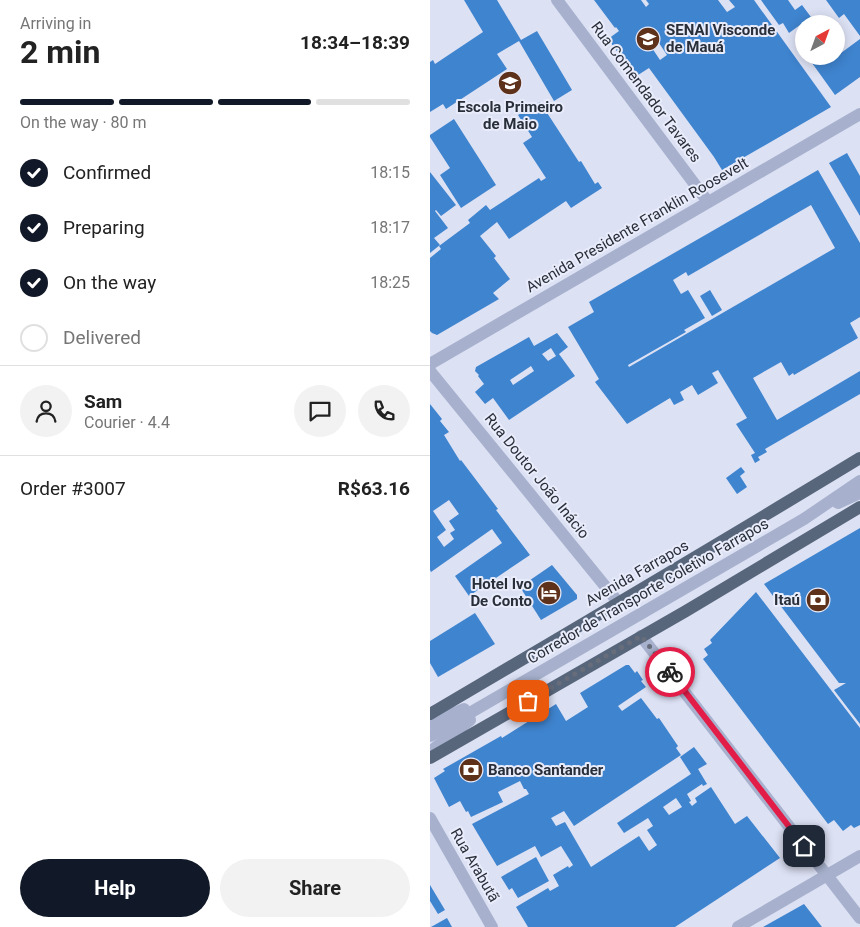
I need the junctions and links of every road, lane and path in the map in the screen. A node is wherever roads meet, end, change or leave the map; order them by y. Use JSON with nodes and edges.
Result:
{"nodes":[{"id":1,"x":557,"y":0,"type":"edge"},
{"id":2,"x":860,"y":114,"type":"edge"},
{"id":3,"x":708,"y":202,"type":"junction"},
{"id":4,"x":430,"y":364,"type":"edge"},
{"id":5,"x":430,"y":371,"type":"edge"},
{"id":6,"x":860,"y":458,"type":"edge"},
{"id":7,"x":860,"y":481,"type":"edge"},
{"id":8,"x":860,"y":493,"type":"edge"},
{"id":9,"x":860,"y":507,"type":"edge"},
{"id":10,"x":804,"y":519,"type":"junction"},
{"id":11,"x":618,"y":602,"type":"junction"},
{"id":12,"x":641,"y":636,"type":"junction"},
{"id":13,"x":506,"y":692,"type":"junction"},
{"id":14,"x":430,"y":714,"type":"edge"},
{"id":15,"x":430,"y":722,"type":"edge"},
{"id":16,"x":430,"y":736,"type":"edge"},
{"id":17,"x":430,"y":752,"type":"edge"},
{"id":18,"x":430,"y":758,"type":"edge"},
{"id":19,"x":430,"y":818,"type":"edge"},
{"id":20,"x":860,"y":856,"type":"edge"},
{"id":21,"x":827,"y":875,"type":"junction"},
{"id":22,"x":860,"y":918,"type":"edge"},
{"id":23,"x":492,"y":927,"type":"edge"},
{"id":24,"x":738,"y":927,"type":"edge"}],
"edges":[{"from":1,"to":3,"type":"street","name":"Rua Comendador Tavares"},
{"from":2,"to":3,"type":"street","name":"Avenida Presidente Franklin Roosevelt"},
{"from":3,"to":4,"type":"street","name":"Avenida Presidente Franklin Roosevelt"},
{"from":5,"to":11,"type":"street","name":"Rua Doutor João Inácio"},
{"from":6,"to":11,"type":"main road","name":"Avenida Farrapos"},
{"from":7,"to":10,"type":"street","name":"Corredor de Transporte Coletivo Farrapos"},
{"from":8,"to":10,"type":"street","name":"Corredor de Transporte Coletivo Farrapos"},
{"from":9,"to":12,"type":"main road"},
{"from":10,"to":13,"type":"street","name":"Corredor de Transporte Coletivo Farrapos"},
{"from":11,"to":14,"type":"main road","name":"Avenida Farrapos"},
{"from":12,"to":18,"type":"main road"},
{"from":12,"to":21,"type":"street"},
{"from":13,"to":15,"type":"street"},
{"from":13,"to":16,"type":"street","name":"Corredor de Transporte Coletivo Farrapos"},
{"from":13,"to":17,"type":"street"},
{"from":19,"to":23,"type":"street","name":"Rua Arabutã"},
{"from":20,"to":21,"type":"street"},
{"from":21,"to":22,"type":"street"},
{"from":21,"to":24,"type":"street"}]}
